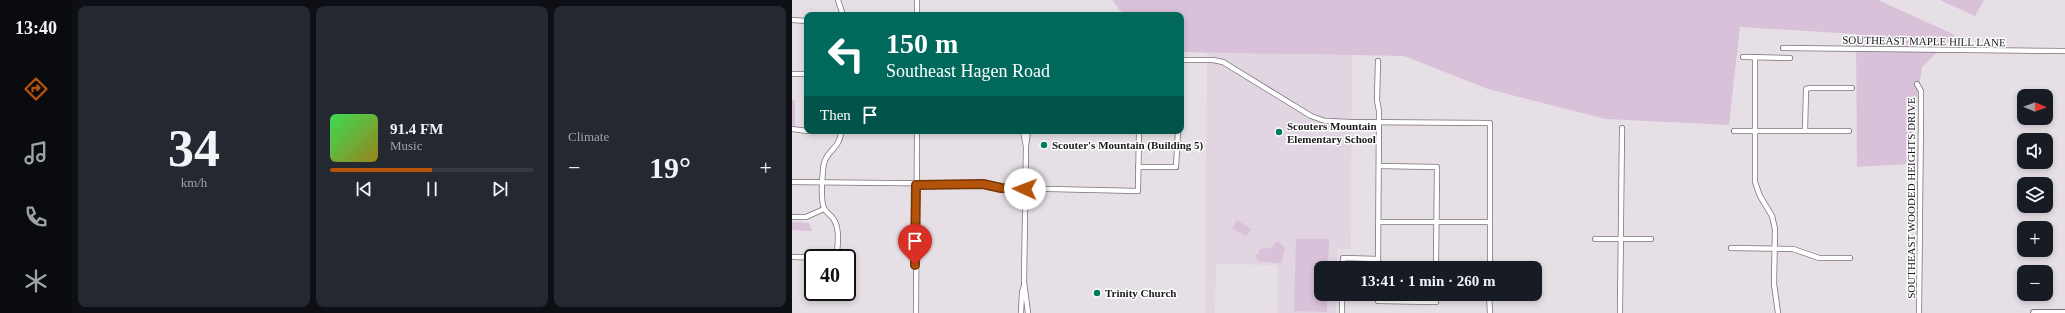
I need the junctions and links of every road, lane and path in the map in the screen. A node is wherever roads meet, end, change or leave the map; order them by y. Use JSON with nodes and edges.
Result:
{"nodes":[{"id":1,"x":838,"y":0,"type":"edge"},
{"id":2,"x":917,"y":0,"type":"edge"},
{"id":3,"x":841,"y":12,"type":"edge"},
{"id":4,"x":917,"y":12,"type":"edge"},
{"id":5,"x":792,"y":20,"type":"edge"},
{"id":6,"x":804,"y":21,"type":"edge"},
{"id":7,"x":1783,"y":48,"type":"dead end"},
{"id":8,"x":2065,"y":52,"type":"edge"},
{"id":9,"x":1743,"y":57,"type":"dead end"},
{"id":10,"x":1755,"y":57,"type":"junction"},
{"id":11,"x":1790,"y":58,"type":"dead end"},
{"id":12,"x":1184,"y":60,"type":"edge"},
{"id":13,"x":1378,"y":61,"type":"dead end"},
{"id":14,"x":792,"y":74,"type":"edge"},
{"id":15,"x":804,"y":74,"type":"edge"},
{"id":16,"x":1917,"y":84,"type":"dead end"},
{"id":17,"x":1852,"y":88,"type":"dead end"},
{"id":18,"x":1379,"y":122,"type":"junction"},
{"id":19,"x":1622,"y":128,"type":"dead end"},
{"id":20,"x":792,"y":129,"type":"edge"},
{"id":21,"x":1755,"y":130,"type":"junction"},
{"id":22,"x":1805,"y":130,"type":"junction"},
{"id":23,"x":804,"y":131,"type":"edge"},
{"id":24,"x":1734,"y":131,"type":"dead end"},
{"id":25,"x":1850,"y":131,"type":"dead end"},
{"id":26,"x":841,"y":134,"type":"edge"},
{"id":27,"x":917,"y":134,"type":"edge"},
{"id":28,"x":1024,"y":134,"type":"edge"},
{"id":29,"x":1028,"y":134,"type":"edge"},
{"id":30,"x":1139,"y":134,"type":"edge"},
{"id":31,"x":1178,"y":134,"type":"edge"},
{"id":32,"x":1026,"y":146,"type":"junction"},
{"id":33,"x":1379,"y":166,"type":"junction"},
{"id":34,"x":1138,"y":167,"type":"junction"},
{"id":35,"x":792,"y":182,"type":"edge"},
{"id":36,"x":822,"y":183,"type":"junction"},
{"id":37,"x":916,"y":185,"type":"junction"},
{"id":38,"x":1025,"y":189,"type":"junction"},
{"id":39,"x":824,"y":209,"type":"junction"},
{"id":40,"x":792,"y":217,"type":"edge"},
{"id":41,"x":1379,"y":222,"type":"junction"},
{"id":42,"x":1436,"y":222,"type":"junction"},
{"id":43,"x":1490,"y":222,"type":"junction"},
{"id":44,"x":1595,"y":239,"type":"dead end"},
{"id":45,"x":1621,"y":239,"type":"junction"},
{"id":46,"x":1651,"y":239,"type":"dead end"},
{"id":47,"x":1731,"y":248,"type":"dead end"},
{"id":48,"x":1775,"y":249,"type":"junction"},
{"id":49,"x":792,"y":257,"type":"edge"},
{"id":50,"x":1850,"y":258,"type":"dead end"},
{"id":51,"x":1378,"y":259,"type":"joint"},
{"id":52,"x":1343,"y":261,"type":"edge"},
{"id":53,"x":1436,"y":261,"type":"edge"},
{"id":54,"x":1490,"y":261,"type":"edge"},
{"id":55,"x":1024,"y":286,"type":"junction"},
{"id":56,"x":1342,"y":301,"type":"edge"},
{"id":57,"x":1378,"y":301,"type":"edge"},
{"id":58,"x":1436,"y":301,"type":"edge"},
{"id":59,"x":1490,"y":301,"type":"edge"},
{"id":60,"x":916,"y":313,"type":"edge"},
{"id":61,"x":1021,"y":313,"type":"edge"},
{"id":62,"x":1028,"y":313,"type":"edge"},
{"id":63,"x":1342,"y":313,"type":"edge"},
{"id":64,"x":1490,"y":313,"type":"edge"},
{"id":65,"x":1620,"y":313,"type":"edge"},
{"id":66,"x":1778,"y":313,"type":"edge"},
{"id":67,"x":1919,"y":313,"type":"edge"},
{"id":68,"x":2034,"y":313,"type":"edge"},
{"id":69,"x":2065,"y":313,"type":"edge"}],
"edges":[{"from":1,"to":3,"type":"street"},
{"from":2,"to":4,"type":"street"},
{"from":5,"to":6,"type":"street"},
{"from":7,"to":8,"type":"street","name":"SOUTHEAST MAPLE HILL LANE"},
{"from":9,"to":10,"type":"street"},
{"from":10,"to":11,"type":"street"},
{"from":10,"to":21,"type":"street"},
{"from":12,"to":18,"type":"street"},
{"from":13,"to":18,"type":"street"},
{"from":14,"to":15,"type":"street"},
{"from":16,"to":67,"type":"street","name":"SOUTHEAST WOODED HEIGHTS DRIVE"},
{"from":17,"to":22,"type":"street"},
{"from":18,"to":33,"type":"street"},
{"from":18,"to":43,"type":"street"},
{"from":19,"to":45,"type":"street"},
{"from":20,"to":23,"type":"street"},
{"from":21,"to":22,"type":"street"},
{"from":21,"to":24,"type":"street"},
{"from":21,"to":48,"type":"street"},
{"from":22,"to":25,"type":"street"},
{"from":26,"to":36,"type":"street"},
{"from":27,"to":37,"type":"street"},
{"from":28,"to":32,"type":"street"},
{"from":29,"to":32,"type":"street"},
{"from":30,"to":34,"type":"street"},
{"from":31,"to":34,"type":"street"},
{"from":32,"to":38,"type":"street"},
{"from":33,"to":41,"type":"street"},
{"from":33,"to":42,"type":"street"},
{"from":34,"to":38,"type":"street"},
{"from":35,"to":36,"type":"street"},
{"from":36,"to":37,"type":"street"},
{"from":36,"to":39,"type":"street"},
{"from":37,"to":38,"type":"street"},
{"from":37,"to":60,"type":"street"},
{"from":38,"to":55,"type":"street"},
{"from":39,"to":40,"type":"street"},
{"from":39,"to":49,"type":"street"},
{"from":41,"to":42,"type":"street"},
{"from":41,"to":51,"type":"street"},
{"from":42,"to":43,"type":"street"},
{"from":42,"to":53,"type":"street"},
{"from":43,"to":54,"type":"street"},
{"from":44,"to":45,"type":"street"},
{"from":45,"to":46,"type":"street"},
{"from":45,"to":65,"type":"street"},
{"from":47,"to":48,"type":"street"},
{"from":48,"to":50,"type":"street"},
{"from":48,"to":66,"type":"street"},
{"from":51,"to":52,"type":"street"},
{"from":55,"to":61,"type":"street"},
{"from":55,"to":62,"type":"street"},
{"from":56,"to":63,"type":"street"},
{"from":57,"to":58,"type":"street"},
{"from":59,"to":64,"type":"street"},
{"from":68,"to":69,"type":"main road"}]}
